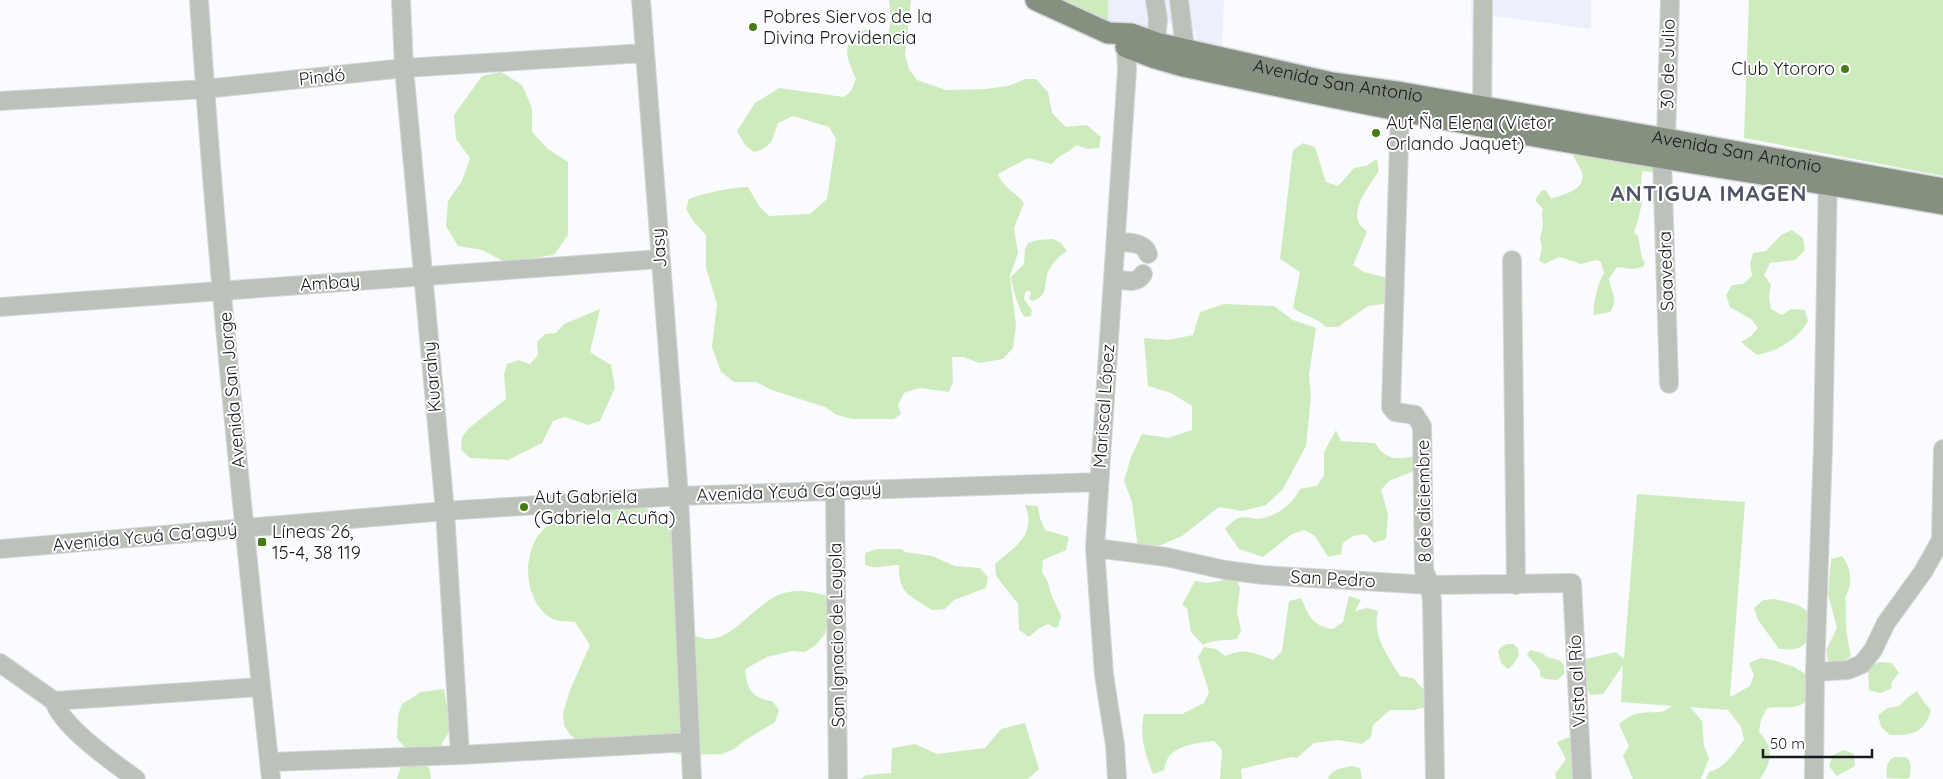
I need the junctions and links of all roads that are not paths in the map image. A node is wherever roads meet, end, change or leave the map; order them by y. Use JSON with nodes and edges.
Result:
{"nodes":[{"id":1,"x":199,"y":0,"type":"edge"},
{"id":2,"x":400,"y":0,"type":"edge"},
{"id":3,"x":641,"y":0,"type":"edge"},
{"id":4,"x":1036,"y":0,"type":"edge"},
{"id":5,"x":1155,"y":0,"type":"edge"},
{"id":6,"x":1180,"y":0,"type":"edge"},
{"id":7,"x":1483,"y":0,"type":"edge"},
{"id":8,"x":1670,"y":0,"type":"edge"},
{"id":9,"x":1129,"y":41,"type":"junction"},
{"id":10,"x":1155,"y":51,"type":"junction"},
{"id":11,"x":645,"y":53,"type":"junction"},
{"id":12,"x":1184,"y":58,"type":"junction"},
{"id":13,"x":404,"y":68,"type":"junction"},
{"id":14,"x":205,"y":89,"type":"junction"},
{"id":15,"x":0,"y":101,"type":"edge"},
{"id":16,"x":1401,"y":102,"type":"junction"},
{"id":17,"x":1482,"y":116,"type":"junction"},
{"id":18,"x":1664,"y":148,"type":"junction"},
{"id":19,"x":1828,"y":176,"type":"junction"},
{"id":20,"x":1943,"y":202,"type":"edge"},
{"id":21,"x":1116,"y":242,"type":"junction"},
{"id":22,"x":1148,"y":254,"type":"dead end"},
{"id":23,"x":660,"y":259,"type":"junction"},
{"id":24,"x":1512,"y":260,"type":"dead end"},
{"id":25,"x":1143,"y":274,"type":"dead end"},
{"id":26,"x":423,"y":276,"type":"junction"},
{"id":27,"x":1113,"y":280,"type":"junction"},
{"id":28,"x":223,"y":290,"type":"junction"},
{"id":29,"x":0,"y":307,"type":"edge"},
{"id":30,"x":1669,"y":384,"type":"dead end"},
{"id":31,"x":1943,"y":449,"type":"edge"},
{"id":32,"x":1099,"y":482,"type":"junction"},
{"id":33,"x":835,"y":490,"type":"junction"},
{"id":34,"x":680,"y":496,"type":"junction"},
{"id":35,"x":445,"y":511,"type":"junction"},
{"id":36,"x":244,"y":528,"type":"junction"},
{"id":37,"x":1095,"y":548,"type":"junction"},
{"id":38,"x":0,"y":549,"type":"edge"},
{"id":39,"x":1572,"y":583,"type":"joint"},
{"id":40,"x":1430,"y":585,"type":"junction"},
{"id":41,"x":1516,"y":585,"type":"junction"},
{"id":42,"x":0,"y":663,"type":"edge"},
{"id":43,"x":1815,"y":672,"type":"junction"},
{"id":44,"x":261,"y":688,"type":"junction"},
{"id":45,"x":54,"y":701,"type":"junction"},
{"id":46,"x":690,"y":742,"type":"junction"},
{"id":47,"x":460,"y":755,"type":"junction"},
{"id":48,"x":270,"y":770,"type":"edge"},
{"id":49,"x":136,"y":779,"type":"edge"},
{"id":50,"x":692,"y":779,"type":"edge"},
{"id":51,"x":838,"y":779,"type":"edge"},
{"id":52,"x":1118,"y":779,"type":"edge"},
{"id":53,"x":1435,"y":779,"type":"edge"},
{"id":54,"x":1582,"y":779,"type":"edge"},
{"id":55,"x":1814,"y":779,"type":"edge"}],
"edges":[{"from":1,"to":14,"type":"street","name":"Avenida San Jorge"},
{"from":2,"to":13,"type":"street","name":"Kuarahy"},
{"from":3,"to":11,"type":"street","name":"Jasy"},
{"from":4,"to":9,"type":"main road","name":"Avenida San Antonio"},
{"from":5,"to":10,"type":"street"},
{"from":6,"to":12,"type":"street"},
{"from":7,"to":17,"type":"street"},
{"from":8,"to":18,"type":"street","name":"30 de Julio"},
{"from":9,"to":10,"type":"main road","name":"Avenida San Antonio"},
{"from":9,"to":21,"type":"street","name":"Mariscal López"},
{"from":10,"to":12,"type":"main road","name":"Avenida San Antonio"},
{"from":11,"to":13,"type":"street","name":"Pindó"},
{"from":11,"to":23,"type":"street","name":"Jasy"},
{"from":12,"to":16,"type":"main road","name":"Avenida San Antonio"},
{"from":13,"to":14,"type":"street","name":"Pindó"},
{"from":13,"to":26,"type":"street","name":"Kuarahy"},
{"from":14,"to":15,"type":"street","name":"Pindó"},
{"from":14,"to":28,"type":"street","name":"Avenida San Jorge"},
{"from":16,"to":17,"type":"main road","name":"Avenida San Antonio"},
{"from":16,"to":40,"type":"street","name":"8 de diciembre"},
{"from":17,"to":18,"type":"main road","name":"Avenida San Antonio"},
{"from":18,"to":19,"type":"main road","name":"Avenida San Antonio"},
{"from":18,"to":30,"type":"street","name":"Saavedra"},
{"from":19,"to":20,"type":"main road","name":"Avenida San Antonio"},
{"from":19,"to":43,"type":"street"},
{"from":21,"to":22,"type":"street"},
{"from":21,"to":27,"type":"street","name":"Mariscal López"},
{"from":23,"to":26,"type":"street","name":"Ambay"},
{"from":23,"to":34,"type":"street","name":"Jasy"},
{"from":24,"to":41,"type":"street"},
{"from":25,"to":27,"type":"street"},
{"from":26,"to":28,"type":"street","name":"Ambay"},
{"from":26,"to":35,"type":"street","name":"Kuarahy"},
{"from":27,"to":32,"type":"street","name":"Mariscal López"},
{"from":28,"to":29,"type":"street","name":"Ambay"},
{"from":28,"to":36,"type":"street","name":"Avenida San Jorge"},
{"from":31,"to":43,"type":"street"},
{"from":32,"to":33,"type":"street","name":"Avenida Ycuá Ca'aguý"},
{"from":32,"to":37,"type":"street","name":"Mariscal López"},
{"from":33,"to":34,"type":"street","name":"Avenida Ycuá Ca'aguý"},
{"from":33,"to":51,"type":"street","name":"San Ignacio de Loyola"},
{"from":34,"to":35,"type":"street","name":"Avenida Ycuá Ca'aguý"},
{"from":34,"to":46,"type":"street","name":"Jasy"},
{"from":35,"to":36,"type":"street","name":"Avenida Ycuá Ca'aguý"},
{"from":35,"to":47,"type":"street","name":"Kuarahy"},
{"from":36,"to":38,"type":"street","name":"Avenida Ycuá Ca'aguý"},
{"from":36,"to":44,"type":"street","name":"Avenida San Jorge"},
{"from":37,"to":40,"type":"street","name":"San Pedro"},
{"from":37,"to":52,"type":"street","name":"Mariscal López"},
{"from":39,"to":41,"type":"street","name":"San Pedro"},
{"from":39,"to":54,"type":"street","name":"Vista al Río"},
{"from":40,"to":41,"type":"street","name":"San Pedro"},
{"from":40,"to":53,"type":"street","name":"8 de diciembre"},
{"from":42,"to":45,"type":"street"},
{"from":43,"to":55,"type":"street"},
{"from":44,"to":45,"type":"street"},
{"from":44,"to":48,"type":"street","name":"Avenida San Jorge"},
{"from":45,"to":49,"type":"street"},
{"from":46,"to":47,"type":"street"},
{"from":46,"to":50,"type":"street","name":"Jasy"},
{"from":47,"to":48,"type":"street"}]}
